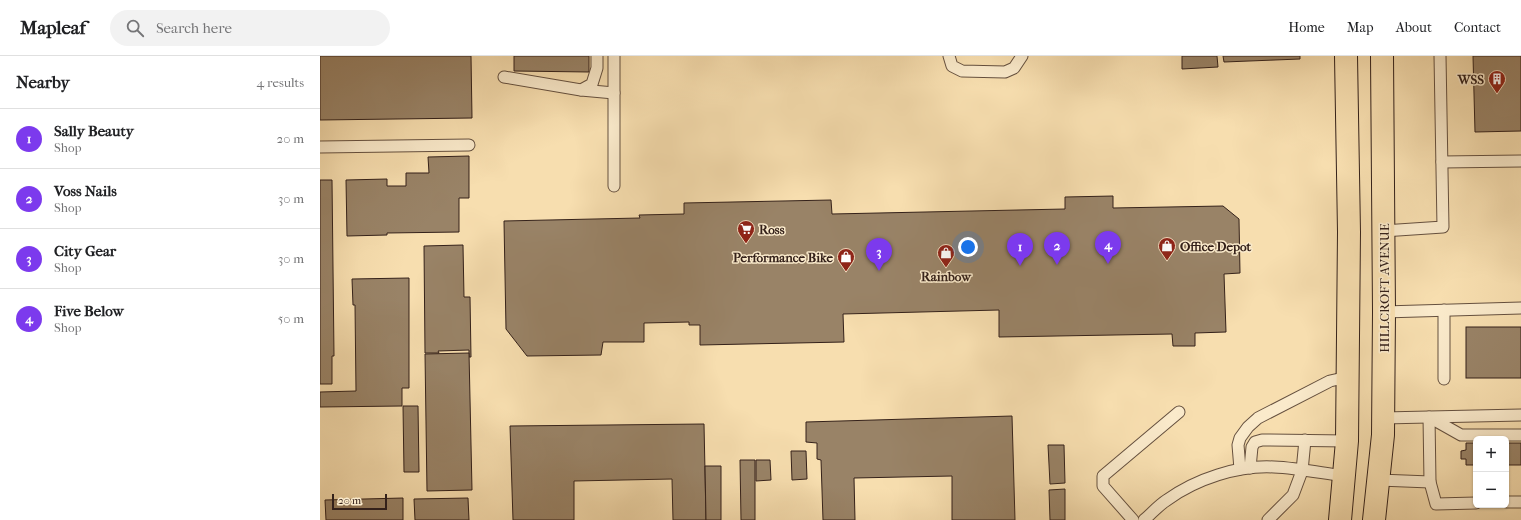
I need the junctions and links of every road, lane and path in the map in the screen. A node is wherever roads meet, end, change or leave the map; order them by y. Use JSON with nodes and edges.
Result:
{"nodes":[{"id":1,"x":597,"y":56,"type":"edge"},
{"id":2,"x":614,"y":56,"type":"edge"},
{"id":3,"x":949,"y":56,"type":"edge"},
{"id":4,"x":1022,"y":56,"type":"edge"},
{"id":5,"x":1346,"y":56,"type":"edge"},
{"id":6,"x":1382,"y":56,"type":"edge"},
{"id":7,"x":1440,"y":56,"type":"edge"},
{"id":8,"x":504,"y":77,"type":"dead end"},
{"id":9,"x":581,"y":90,"type":"junction"},
{"id":10,"x":614,"y":93,"type":"junction"},
{"id":11,"x":469,"y":145,"type":"dead end"},
{"id":12,"x":320,"y":147,"type":"edge"},
{"id":13,"x":1520,"y":160,"type":"edge"},
{"id":14,"x":1442,"y":162,"type":"junction"},
{"id":15,"x":614,"y":186,"type":"dead end"},
{"id":16,"x":1383,"y":231,"type":"junction"},
{"id":17,"x":1349,"y":232,"type":"junction"},
{"id":18,"x":1521,"y":308,"type":"edge"},
{"id":19,"x":1444,"y":310,"type":"junction"},
{"id":20,"x":1384,"y":312,"type":"junction"},
{"id":21,"x":1348,"y":377,"type":"junction"},
{"id":22,"x":1444,"y":379,"type":"dead end"},
{"id":23,"x":1179,"y":412,"type":"dead end"},
{"id":24,"x":1521,"y":416,"type":"edge"},
{"id":25,"x":1429,"y":417,"type":"junction"},
{"id":26,"x":1383,"y":418,"type":"junction"},
{"id":27,"x":1521,"y":435,"type":"edge"},
{"id":28,"x":1305,"y":440,"type":"junction"},
{"id":29,"x":1347,"y":441,"type":"junction"},
{"id":30,"x":1245,"y":468,"type":"junction"},
{"id":31,"x":1302,"y":471,"type":"junction"},
{"id":32,"x":1344,"y":476,"type":"junction"},
{"id":33,"x":1379,"y":480,"type":"junction"},
{"id":34,"x":1430,"y":482,"type":"junction"},
{"id":35,"x":1509,"y":502,"type":"edge"},
{"id":36,"x":1521,"y":502,"type":"edge"},
{"id":37,"x":1473,"y":503,"type":"edge"},
{"id":38,"x":1132,"y":520,"type":"edge"},
{"id":39,"x":1144,"y":520,"type":"edge"},
{"id":40,"x":1268,"y":520,"type":"edge"},
{"id":41,"x":1340,"y":520,"type":"edge"},
{"id":42,"x":1374,"y":520,"type":"edge"}],
"edges":[{"from":1,"to":9,"type":"lane"},
{"from":2,"to":10,"type":"lane"},
{"from":3,"to":4,"type":"lane"},
{"from":5,"to":17,"type":"main road"},
{"from":6,"to":16,"type":"main road","name":"HILLCROFT AVENUE"},
{"from":7,"to":14,"type":"lane"},
{"from":8,"to":9,"type":"lane"},
{"from":9,"to":10,"type":"lane"},
{"from":10,"to":15,"type":"lane"},
{"from":11,"to":12,"type":"lane"},
{"from":13,"to":14,"type":"lane"},
{"from":14,"to":16,"type":"lane"},
{"from":16,"to":17,"type":"main road"},
{"from":16,"to":20,"type":"main road","name":"HILLCROFT AVENUE"},
{"from":17,"to":21,"type":"main road"},
{"from":18,"to":19,"type":"lane"},
{"from":19,"to":20,"type":"lane"},
{"from":19,"to":22,"type":"lane"},
{"from":20,"to":26,"type":"main road","name":"HILLCROFT AVENUE"},
{"from":21,"to":29,"type":"main road"},
{"from":21,"to":30,"type":"lane"},
{"from":23,"to":38,"type":"lane"},
{"from":24,"to":25,"type":"lane"},
{"from":25,"to":26,"type":"lane"},
{"from":25,"to":27,"type":"lane"},
{"from":25,"to":34,"type":"lane"},
{"from":26,"to":33,"type":"main road","name":"HILLCROFT AVENUE"},
{"from":28,"to":29,"type":"lane"},
{"from":28,"to":30,"type":"lane"},
{"from":28,"to":31,"type":"lane"},
{"from":29,"to":32,"type":"main road"},
{"from":30,"to":31,"type":"lane"},
{"from":30,"to":39,"type":"lane"},
{"from":31,"to":32,"type":"lane"},
{"from":31,"to":40,"type":"lane"},
{"from":32,"to":33,"type":"main road"},
{"from":32,"to":41,"type":"main road"},
{"from":33,"to":34,"type":"lane"},
{"from":33,"to":42,"type":"main road","name":"HILLCROFT AVENUE"},
{"from":34,"to":37,"type":"lane"},
{"from":35,"to":36,"type":"lane"}]}
